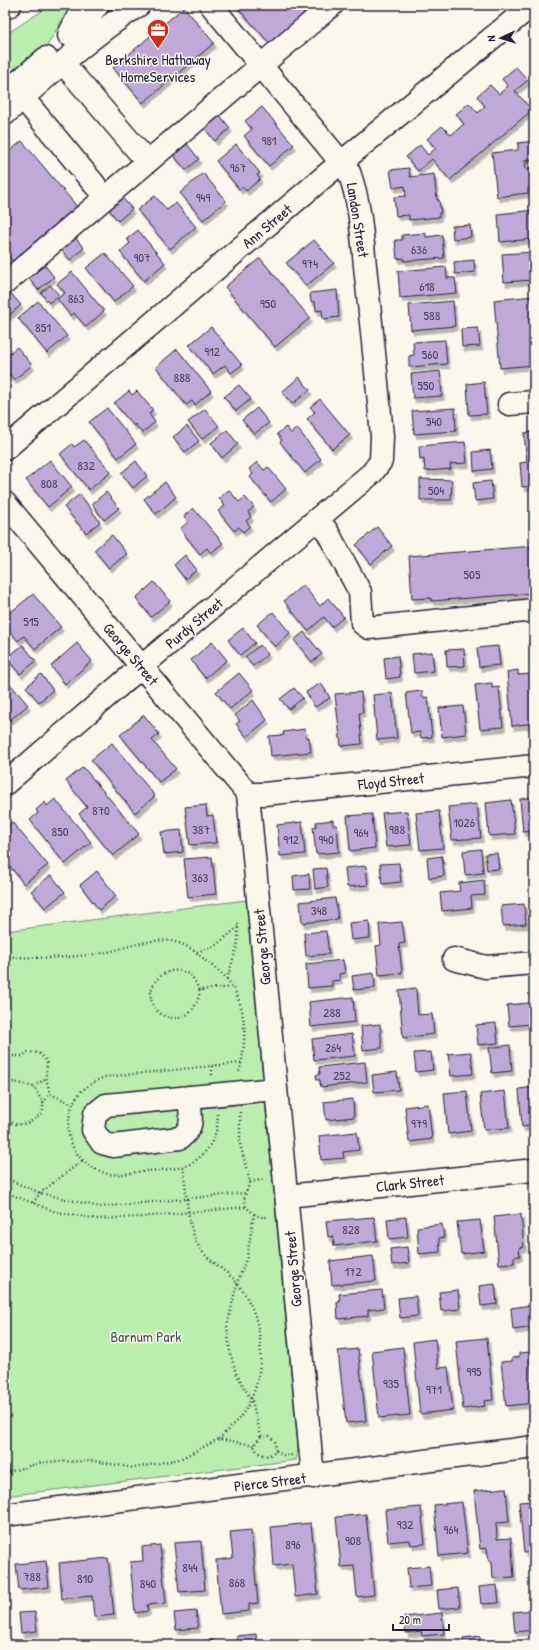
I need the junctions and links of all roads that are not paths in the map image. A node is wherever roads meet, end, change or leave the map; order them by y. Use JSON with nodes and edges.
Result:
{"nodes":[{"id":1,"x":10,"y":5,"type":"edge"},
{"id":2,"x":84,"y":5,"type":"edge"},
{"id":3,"x":98,"y":5,"type":"edge"},
{"id":4,"x":139,"y":5,"type":"edge"},
{"id":5,"x":211,"y":5,"type":"edge"},
{"id":6,"x":332,"y":5,"type":"edge"},
{"id":7,"x":532,"y":5,"type":"edge"},
{"id":8,"x":5,"y":8,"type":"edge"},
{"id":9,"x":69,"y":35,"type":"junction"},
{"id":10,"x":63,"y":63,"type":"junction"},
{"id":11,"x":260,"y":64,"type":"junction"},
{"id":12,"x":14,"y":96,"type":"edge"},
{"id":13,"x":5,"y":114,"type":"edge"},
{"id":14,"x":139,"y":152,"type":"dead end"},
{"id":15,"x":342,"y":163,"type":"junction"},
{"id":16,"x":95,"y":186,"type":"dead end"},
{"id":17,"x":5,"y":283,"type":"edge"},
{"id":18,"x":534,"y":402,"type":"edge"},
{"id":19,"x":509,"y":404,"type":"dead end"},
{"id":20,"x":5,"y":449,"type":"edge"},
{"id":21,"x":381,"y":461,"type":"joint"},
{"id":22,"x":5,"y":503,"type":"edge"},
{"id":23,"x":317,"y":519,"type":"junction"},
{"id":24,"x":534,"y":610,"type":"edge"},
{"id":25,"x":141,"y":667,"type":"junction"},
{"id":26,"x":534,"y":766,"type":"edge"},
{"id":27,"x":5,"y":784,"type":"edge"},
{"id":28,"x":248,"y":794,"type":"junction"},
{"id":29,"x":454,"y":959,"type":"dead end"},
{"id":30,"x":534,"y":963,"type":"edge"},
{"id":31,"x":275,"y":1089,"type":"junction"},
{"id":32,"x":189,"y":1097,"type":"dead end"},
{"id":33,"x":534,"y":1170,"type":"edge"},
{"id":34,"x":287,"y":1196,"type":"junction"},
{"id":35,"x":534,"y":1447,"type":"edge"},
{"id":36,"x":313,"y":1477,"type":"junction"},
{"id":37,"x":5,"y":1515,"type":"edge"}],
"edges":[{"from":1,"to":8,"type":"street"},
{"from":2,"to":9,"type":"street"},
{"from":3,"to":9,"type":"street"},
{"from":4,"to":10,"type":"street"},
{"from":5,"to":11,"type":"street","name":"Landon Street"},
{"from":6,"to":11,"type":"street"},
{"from":7,"to":15,"type":"street","name":"Ann Street"},
{"from":9,"to":12,"type":"street"},
{"from":10,"to":12,"type":"street"},
{"from":10,"to":14,"type":"street"},
{"from":11,"to":15,"type":"street","name":"Landon Street"},
{"from":11,"to":17,"type":"street"},
{"from":12,"to":13,"type":"street"},
{"from":12,"to":16,"type":"street"},
{"from":15,"to":20,"type":"street","name":"Ann Street"},
{"from":15,"to":21,"type":"street","name":"Landon Street"},
{"from":18,"to":19,"type":"street"},
{"from":21,"to":23,"type":"street","name":"Purdy Street"},
{"from":22,"to":25,"type":"street","name":"George Street"},
{"from":23,"to":24,"type":"street"},
{"from":23,"to":25,"type":"street","name":"Purdy Street"},
{"from":25,"to":27,"type":"street","name":"Purdy Street"},
{"from":25,"to":28,"type":"street","name":"George Street"},
{"from":26,"to":28,"type":"street","name":"Floyd Street"},
{"from":28,"to":31,"type":"street","name":"George Street"},
{"from":29,"to":30,"type":"street"},
{"from":31,"to":32,"type":"street"},
{"from":31,"to":34,"type":"street","name":"George Street"},
{"from":33,"to":34,"type":"street","name":"Clark Street"},
{"from":34,"to":36,"type":"street","name":"George Street"},
{"from":35,"to":36,"type":"street","name":"Pierce Street"},
{"from":36,"to":37,"type":"street","name":"Pierce Street"}]}
